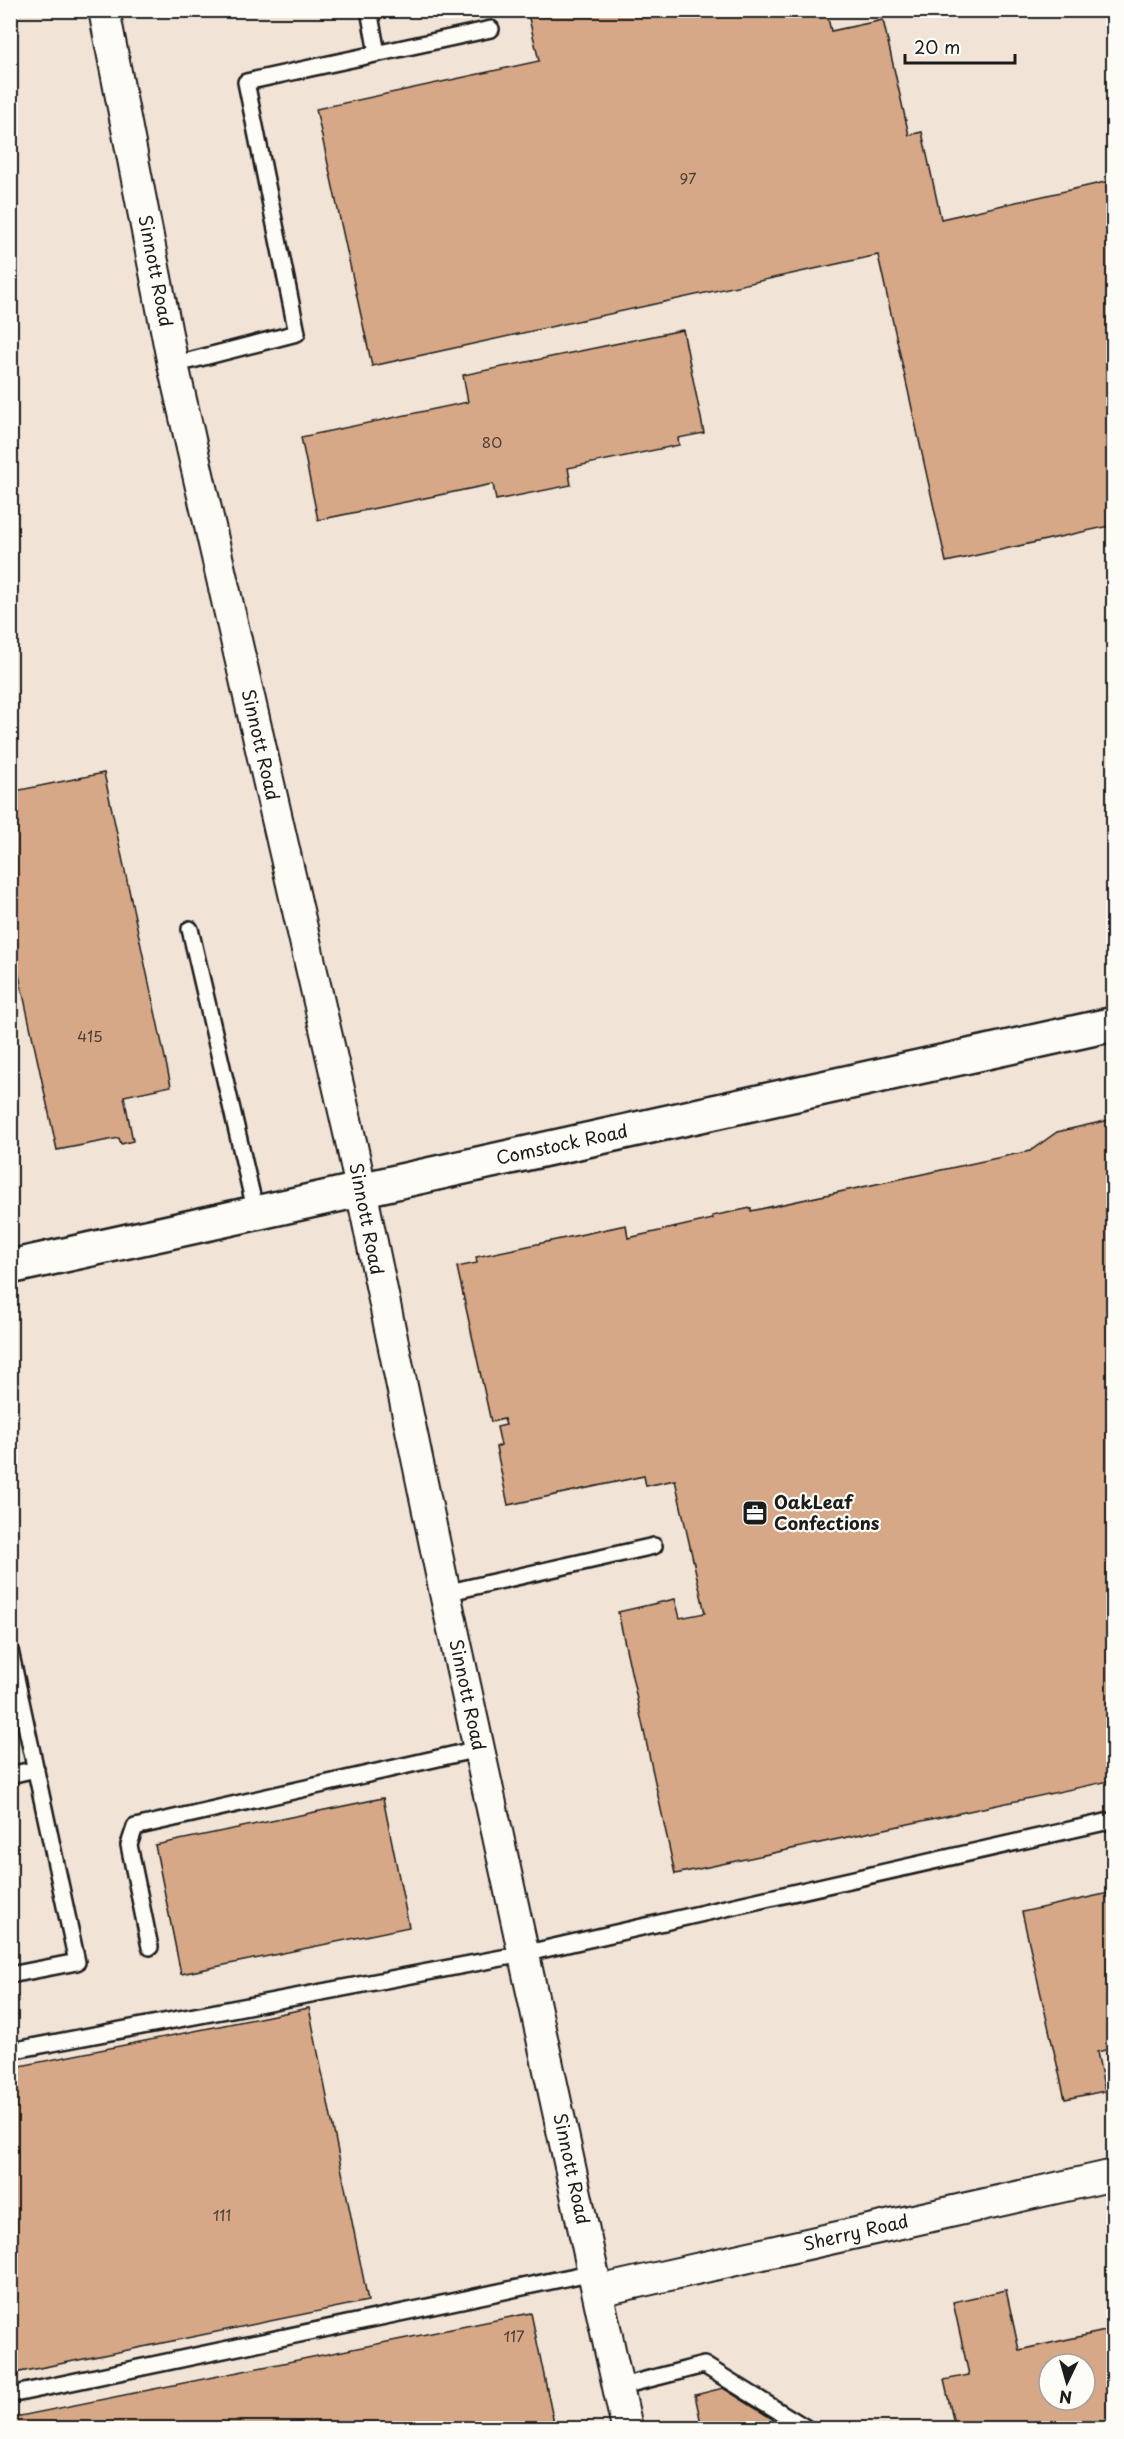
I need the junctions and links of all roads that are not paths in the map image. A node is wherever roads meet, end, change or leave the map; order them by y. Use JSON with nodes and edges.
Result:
{"nodes":[{"id":1,"x":104,"y":10,"type":"edge"},
{"id":2,"x":369,"y":10,"type":"edge"},
{"id":3,"x":491,"y":29,"type":"dead end"},
{"id":4,"x":377,"y":53,"type":"junction"},
{"id":5,"x":173,"y":365,"type":"junction"},
{"id":6,"x":190,"y":928,"type":"dead end"},
{"id":7,"x":1113,"y":1024,"type":"edge"},
{"id":8,"x":361,"y":1190,"type":"junction"},
{"id":9,"x":256,"y":1213,"type":"junction"},
{"id":10,"x":10,"y":1267,"type":"edge"},
{"id":11,"x":654,"y":1546,"type":"dead end"},
{"id":12,"x":445,"y":1593,"type":"junction"},
{"id":13,"x":10,"y":1650,"type":"edge"},
{"id":14,"x":478,"y":1749,"type":"junction"},
{"id":15,"x":36,"y":1769,"type":"junction"},
{"id":16,"x":10,"y":1775,"type":"edge"},
{"id":17,"x":1113,"y":1820,"type":"edge"},
{"id":18,"x":150,"y":1947,"type":"dead end"},
{"id":19,"x":523,"y":1953,"type":"junction"},
{"id":20,"x":10,"y":1975,"type":"edge"},
{"id":21,"x":10,"y":2050,"type":"edge"},
{"id":22,"x":1113,"y":2175,"type":"edge"},
{"id":23,"x":596,"y":2282,"type":"junction"},
{"id":24,"x":618,"y":2387,"type":"junction"},
{"id":25,"x":10,"y":2396,"type":"edge"},
{"id":26,"x":627,"y":2428,"type":"edge"},
{"id":27,"x":806,"y":2428,"type":"edge"}],
"edges":[{"from":1,"to":5,"type":"street","name":"Sinnott Road"},
{"from":2,"to":4,"type":"lane"},
{"from":3,"to":4,"type":"lane"},
{"from":4,"to":5,"type":"lane"},
{"from":5,"to":8,"type":"street","name":"Sinnott Road"},
{"from":6,"to":9,"type":"lane"},
{"from":7,"to":8,"type":"street","name":"Comstock Road"},
{"from":8,"to":9,"type":"street","name":"Comstock Road"},
{"from":8,"to":12,"type":"street","name":"Sinnott Road"},
{"from":9,"to":10,"type":"street","name":"Comstock Road"},
{"from":11,"to":12,"type":"lane"},
{"from":12,"to":14,"type":"street","name":"Sinnott Road"},
{"from":13,"to":15,"type":"lane"},
{"from":14,"to":18,"type":"lane"},
{"from":14,"to":19,"type":"street","name":"Sinnott Road"},
{"from":15,"to":16,"type":"lane"},
{"from":15,"to":20,"type":"lane"},
{"from":17,"to":19,"type":"lane"},
{"from":19,"to":21,"type":"lane"},
{"from":19,"to":23,"type":"street","name":"Sinnott Road"},
{"from":22,"to":23,"type":"street","name":"Sherry Road"},
{"from":23,"to":24,"type":"street","name":"Sinnott Road"},
{"from":23,"to":25,"type":"lane"},
{"from":24,"to":26,"type":"street","name":"Sinnott Road"},
{"from":24,"to":27,"type":"lane"}]}
